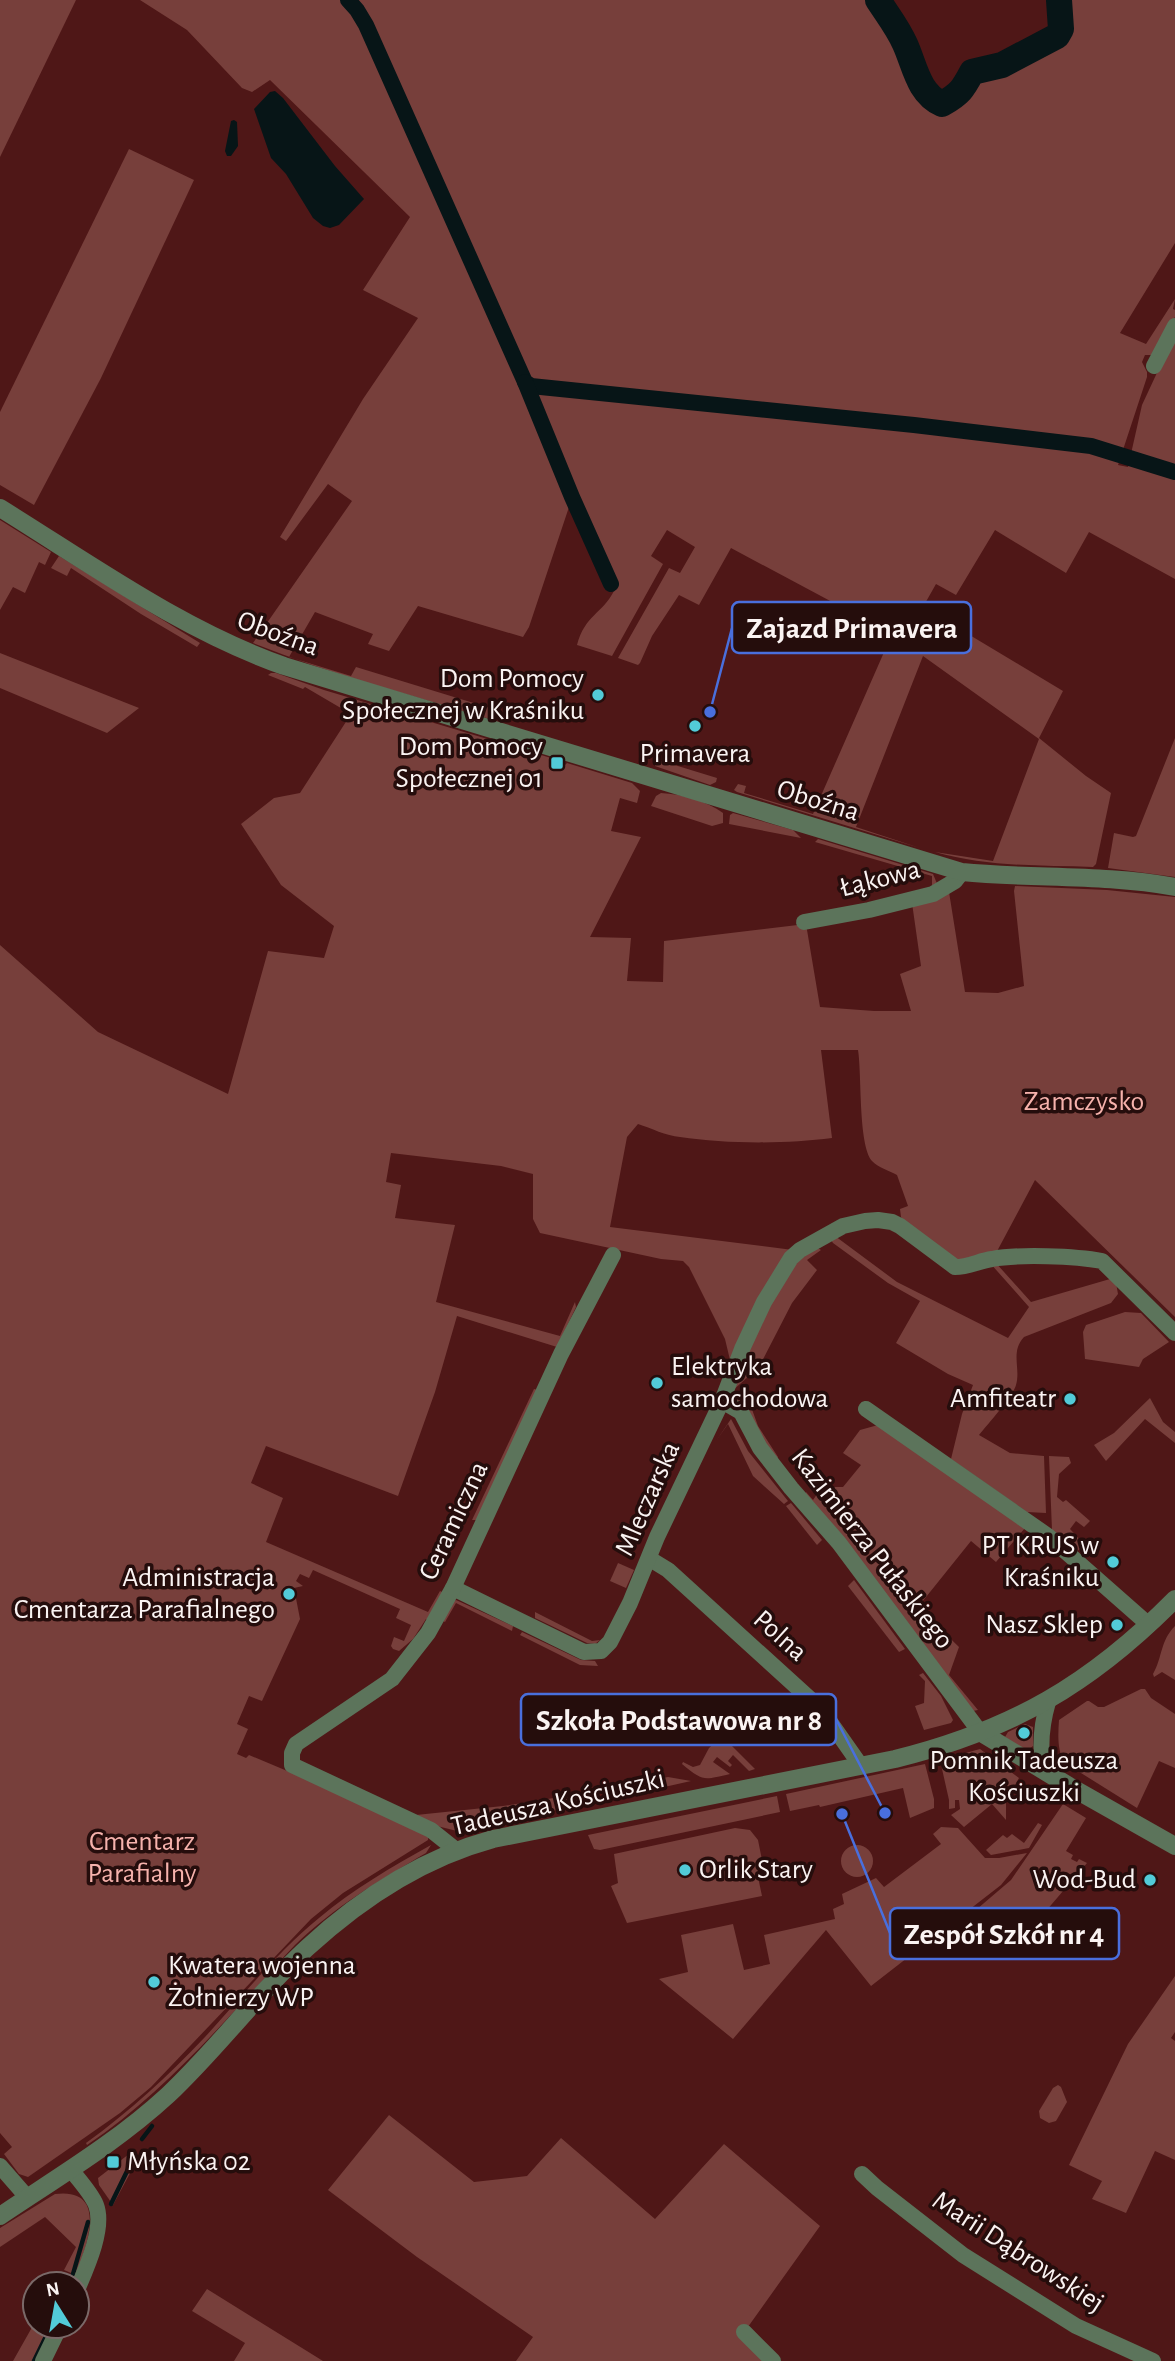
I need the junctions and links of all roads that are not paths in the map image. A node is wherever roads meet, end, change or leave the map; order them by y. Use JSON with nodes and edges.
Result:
{"nodes":[{"id":1,"x":1175,"y":326,"type":"edge"},
{"id":2,"x":1154,"y":366,"type":"dead end"},
{"id":3,"x":0,"y":508,"type":"edge"},
{"id":4,"x":962,"y":872,"type":"junction"},
{"id":5,"x":1175,"y":887,"type":"edge"},
{"id":6,"x":804,"y":922,"type":"dead end"},
{"id":7,"x":613,"y":1255,"type":"dead end"},
{"id":8,"x":1175,"y":1333,"type":"edge"},
{"id":9,"x":722,"y":1401,"type":"junction"},
{"id":10,"x":866,"y":1409,"type":"dead end"},
{"id":11,"x":650,"y":1559,"type":"junction"},
{"id":12,"x":453,"y":1588,"type":"junction"},
{"id":13,"x":1175,"y":1599,"type":"edge"},
{"id":14,"x":1149,"y":1625,"type":"junction"},
{"id":15,"x":1048,"y":1702,"type":"junction"},
{"id":16,"x":980,"y":1732,"type":"junction"},
{"id":17,"x":861,"y":1766,"type":"junction"},
{"id":18,"x":1044,"y":1771,"type":"junction"},
{"id":19,"x":1175,"y":1846,"type":"edge"},
{"id":20,"x":456,"y":1850,"type":"junction"},
{"id":21,"x":0,"y":2166,"type":"edge"},
{"id":22,"x":71,"y":2170,"type":"junction"},
{"id":23,"x":862,"y":2174,"type":"dead end"},
{"id":24,"x":27,"y":2197,"type":"junction"},
{"id":25,"x":0,"y":2216,"type":"edge"},
{"id":26,"x":84,"y":2270,"type":"edge"},
{"id":27,"x":744,"y":2332,"type":"dead end"},
{"id":28,"x":53,"y":2340,"type":"edge"},
{"id":29,"x":43,"y":2361,"type":"edge"},
{"id":30,"x":774,"y":2361,"type":"edge"},
{"id":31,"x":1153,"y":2361,"type":"edge"}],
"edges":[{"from":1,"to":2,"type":"street"},
{"from":3,"to":4,"type":"street","name":"Oboźna"},
{"from":4,"to":5,"type":"street","name":"Oboźna"},
{"from":4,"to":6,"type":"street","name":"Łąkowa"},
{"from":7,"to":12,"type":"street","name":"Ceramiczna"},
{"from":8,"to":9,"type":"street","name":"Mleczarska"},
{"from":9,"to":11,"type":"street","name":"Mleczarska"},
{"from":9,"to":16,"type":"street","name":"Kazimierza Pułaskiego"},
{"from":10,"to":14,"type":"street"},
{"from":11,"to":12,"type":"street","name":"Mleczarska"},
{"from":11,"to":17,"type":"street","name":"Polna"},
{"from":12,"to":20,"type":"street","name":"Ceramiczna"},
{"from":13,"to":14,"type":"street","name":"Tadeusza Kościuszki"},
{"from":14,"to":15,"type":"street","name":"Tadeusza Kościuszki"},
{"from":15,"to":16,"type":"street","name":"Tadeusza Kościuszki"},
{"from":15,"to":18,"type":"street"},
{"from":16,"to":17,"type":"street","name":"Tadeusza Kościuszki"},
{"from":16,"to":18,"type":"street"},
{"from":17,"to":20,"type":"street","name":"Tadeusza Kościuszki"},
{"from":18,"to":19,"type":"street"},
{"from":20,"to":22,"type":"street","name":"Tadeusza Kościuszki"},
{"from":21,"to":24,"type":"street"},
{"from":22,"to":24,"type":"street","name":"Tadeusza Kościuszki"},
{"from":22,"to":26,"type":"street"},
{"from":23,"to":31,"type":"street","name":"Marii Dąbrowskiej"},
{"from":24,"to":25,"type":"street","name":"Tadeusza Kościuszki"},
{"from":27,"to":30,"type":"street"},
{"from":28,"to":29,"type":"street"}]}
